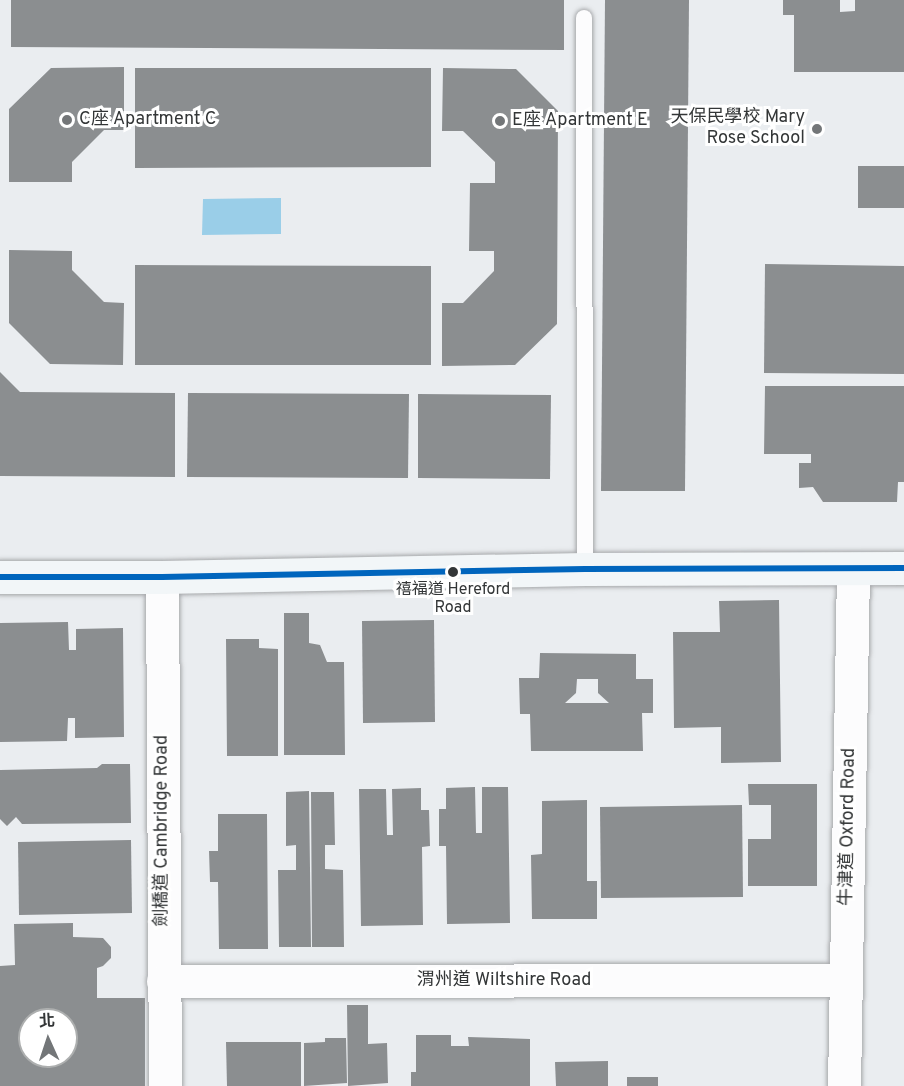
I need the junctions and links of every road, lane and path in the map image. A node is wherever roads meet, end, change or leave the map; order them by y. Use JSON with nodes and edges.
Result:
{"nodes":[{"id":1,"x":584,"y":18,"type":"dead end"},
{"id":2,"x":904,"y":568,"type":"edge"},
{"id":3,"x":585,"y":569,"type":"junction"},
{"id":4,"x":853,"y":569,"type":"junction"},
{"id":5,"x":0,"y":577,"type":"edge"},
{"id":6,"x":162,"y":577,"type":"junction"},
{"id":7,"x":846,"y":980,"type":"junction"},
{"id":8,"x":163,"y":981,"type":"junction"},
{"id":9,"x":165,"y":1086,"type":"edge"},
{"id":10,"x":844,"y":1086,"type":"edge"}],
"edges":[{"from":1,"to":3,"type":"lane"},
{"from":2,"to":4,"type":"street"},
{"from":3,"to":4,"type":"street"},
{"from":3,"to":6,"type":"street"},
{"from":4,"to":7,"type":"street","name":"牛津道 Oxford Road"},
{"from":5,"to":6,"type":"street"},
{"from":6,"to":8,"type":"street","name":"劍橋道 Cambridge Road"},
{"from":7,"to":8,"type":"street","name":"渭州道 Wiltshire Road"},
{"from":7,"to":10,"type":"street","name":"牛津道 Oxford Road"},
{"from":8,"to":9,"type":"street","name":"劍橋道 Cambridge Road"}]}
